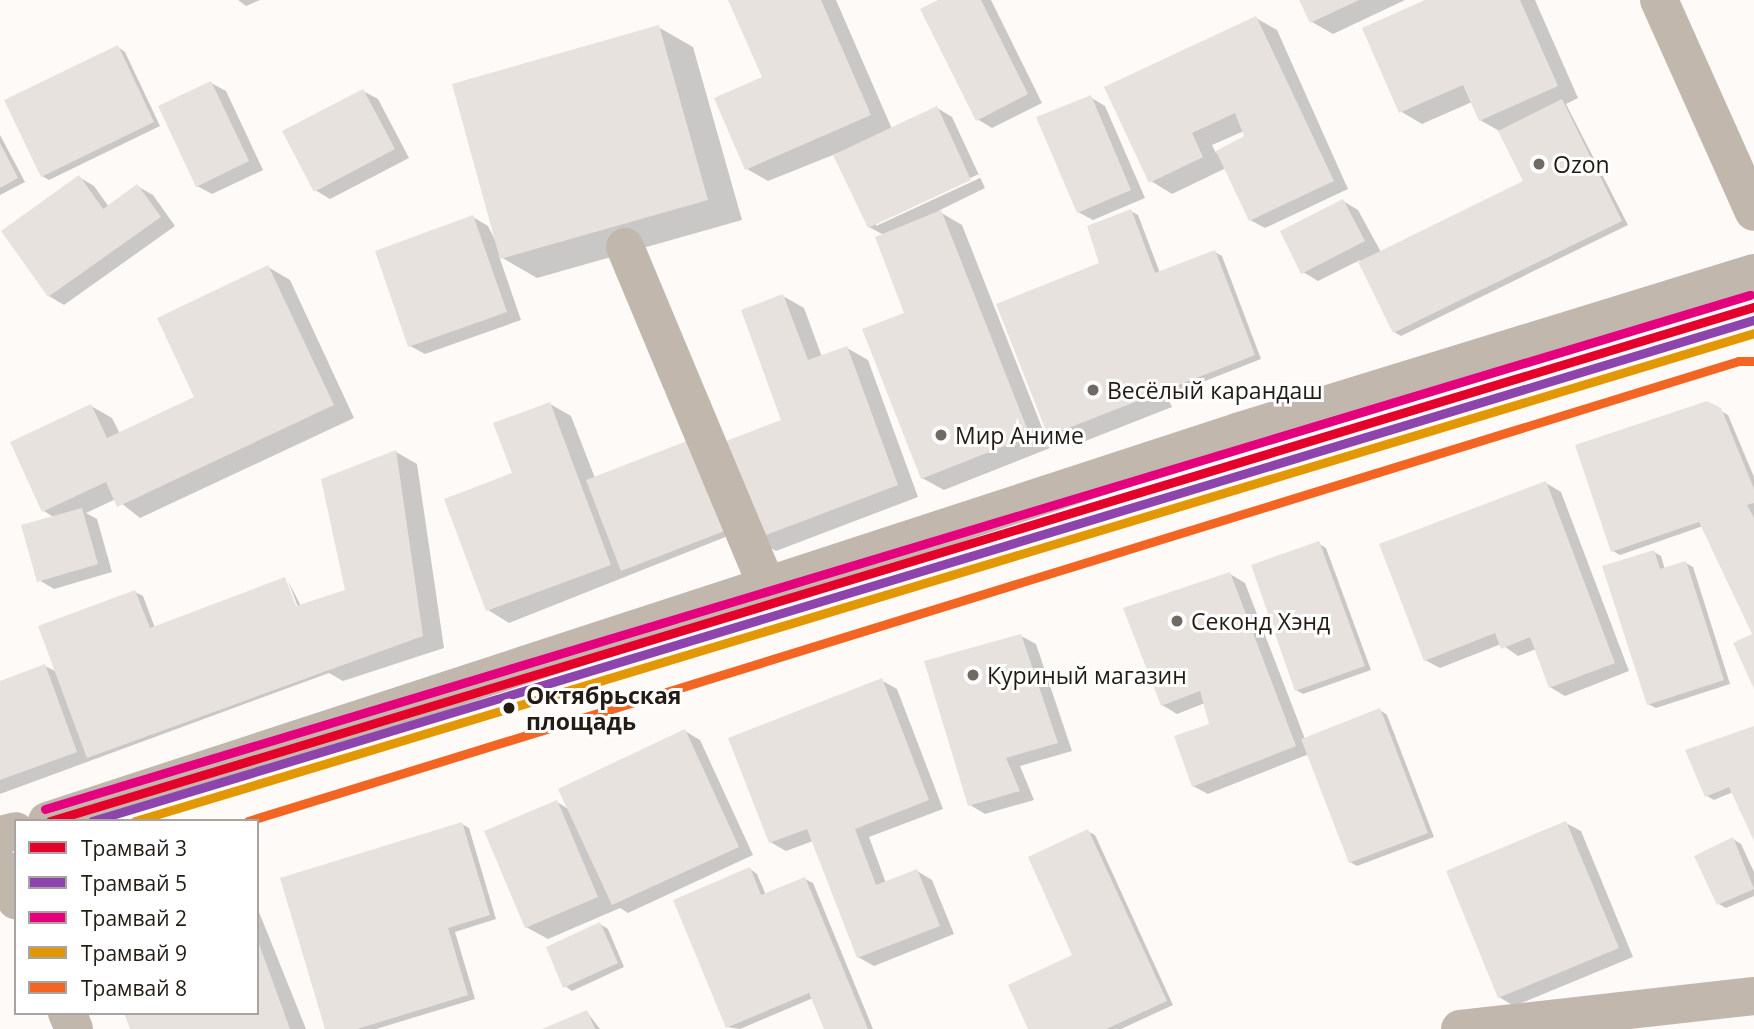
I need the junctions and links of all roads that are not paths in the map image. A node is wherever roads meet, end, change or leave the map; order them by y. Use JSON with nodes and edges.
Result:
{"nodes":[{"id":1,"x":1659,"y":0,"type":"edge"},
{"id":2,"x":1754,"y":212,"type":"edge"},
{"id":3,"x":625,"y":247,"type":"dead end"},
{"id":4,"x":1754,"y":273,"type":"edge"},
{"id":5,"x":767,"y":586,"type":"junction"},
{"id":6,"x":53,"y":819,"type":"edge"},
{"id":7,"x":0,"y":866,"type":"edge"},
{"id":8,"x":14,"y":897,"type":"edge"},
{"id":9,"x":1754,"y":996,"type":"edge"},
{"id":10,"x":1460,"y":1029,"type":"edge"}],
"edges":[{"from":1,"to":2,"type":"street"},
{"from":3,"to":5,"type":"street"},
{"from":4,"to":5,"type":"street"},
{"from":5,"to":6,"type":"street"},
{"from":7,"to":8,"type":"street"},
{"from":9,"to":10,"type":"street"}]}
